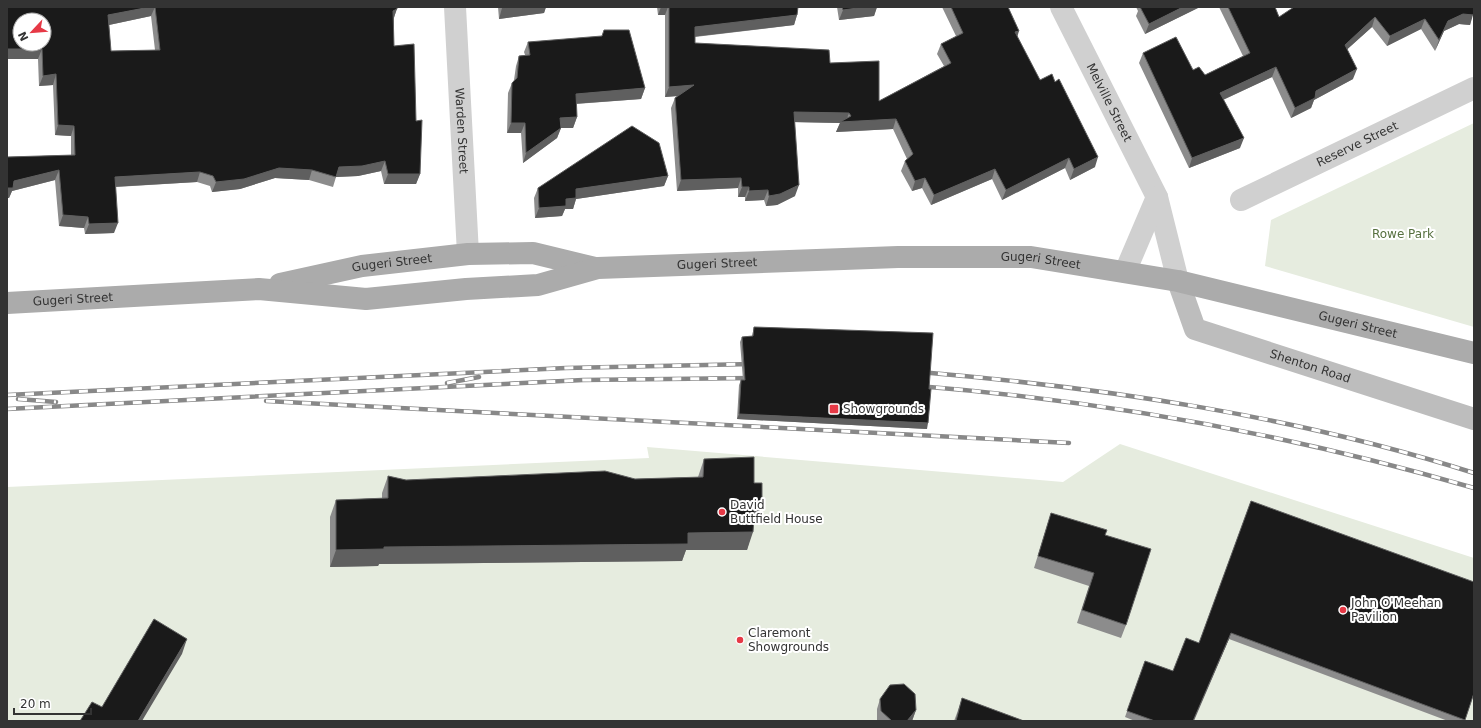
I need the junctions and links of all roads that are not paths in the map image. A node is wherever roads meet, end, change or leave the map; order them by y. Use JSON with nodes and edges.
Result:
{"nodes":[{"id":1,"x":455,"y":7,"type":"edge"},
{"id":2,"x":1061,"y":7,"type":"edge"},
{"id":3,"x":1474,"y":88,"type":"edge"},
{"id":4,"x":1157,"y":197,"type":"junction"},
{"id":5,"x":1241,"y":200,"type":"dead end"},
{"id":6,"x":468,"y":254,"type":"junction"},
{"id":7,"x":598,"y":268,"type":"junction"},
{"id":8,"x":1125,"y":272,"type":"junction"},
{"id":9,"x":1178,"y":281,"type":"junction"},
{"id":10,"x":260,"y":289,"type":"junction"},
{"id":11,"x":7,"y":303,"type":"edge"},
{"id":12,"x":1474,"y":353,"type":"edge"},
{"id":13,"x":1474,"y":419,"type":"edge"}],
"edges":[{"from":1,"to":6,"type":"street","name":"Warden Street"},
{"from":2,"to":4,"type":"street","name":"Melville Street"},
{"from":3,"to":5,"type":"street","name":"Reserve Street"},
{"from":4,"to":8,"type":"street"},
{"from":4,"to":9,"type":"street","name":"Melville Street"},
{"from":6,"to":7,"type":"main road","name":"Gugeri Street"},
{"from":6,"to":10,"type":"main road","name":"Gugeri Street"},
{"from":7,"to":8,"type":"main road","name":"Gugeri Street"},
{"from":7,"to":10,"type":"main road","name":"Gugeri Street"},
{"from":8,"to":9,"type":"main road","name":"Gugeri Street"},
{"from":9,"to":12,"type":"main road","name":"Gugeri Street"},
{"from":9,"to":13,"type":"main road","name":"Shenton Road"},
{"from":10,"to":11,"type":"main road","name":"Gugeri Street"}]}
